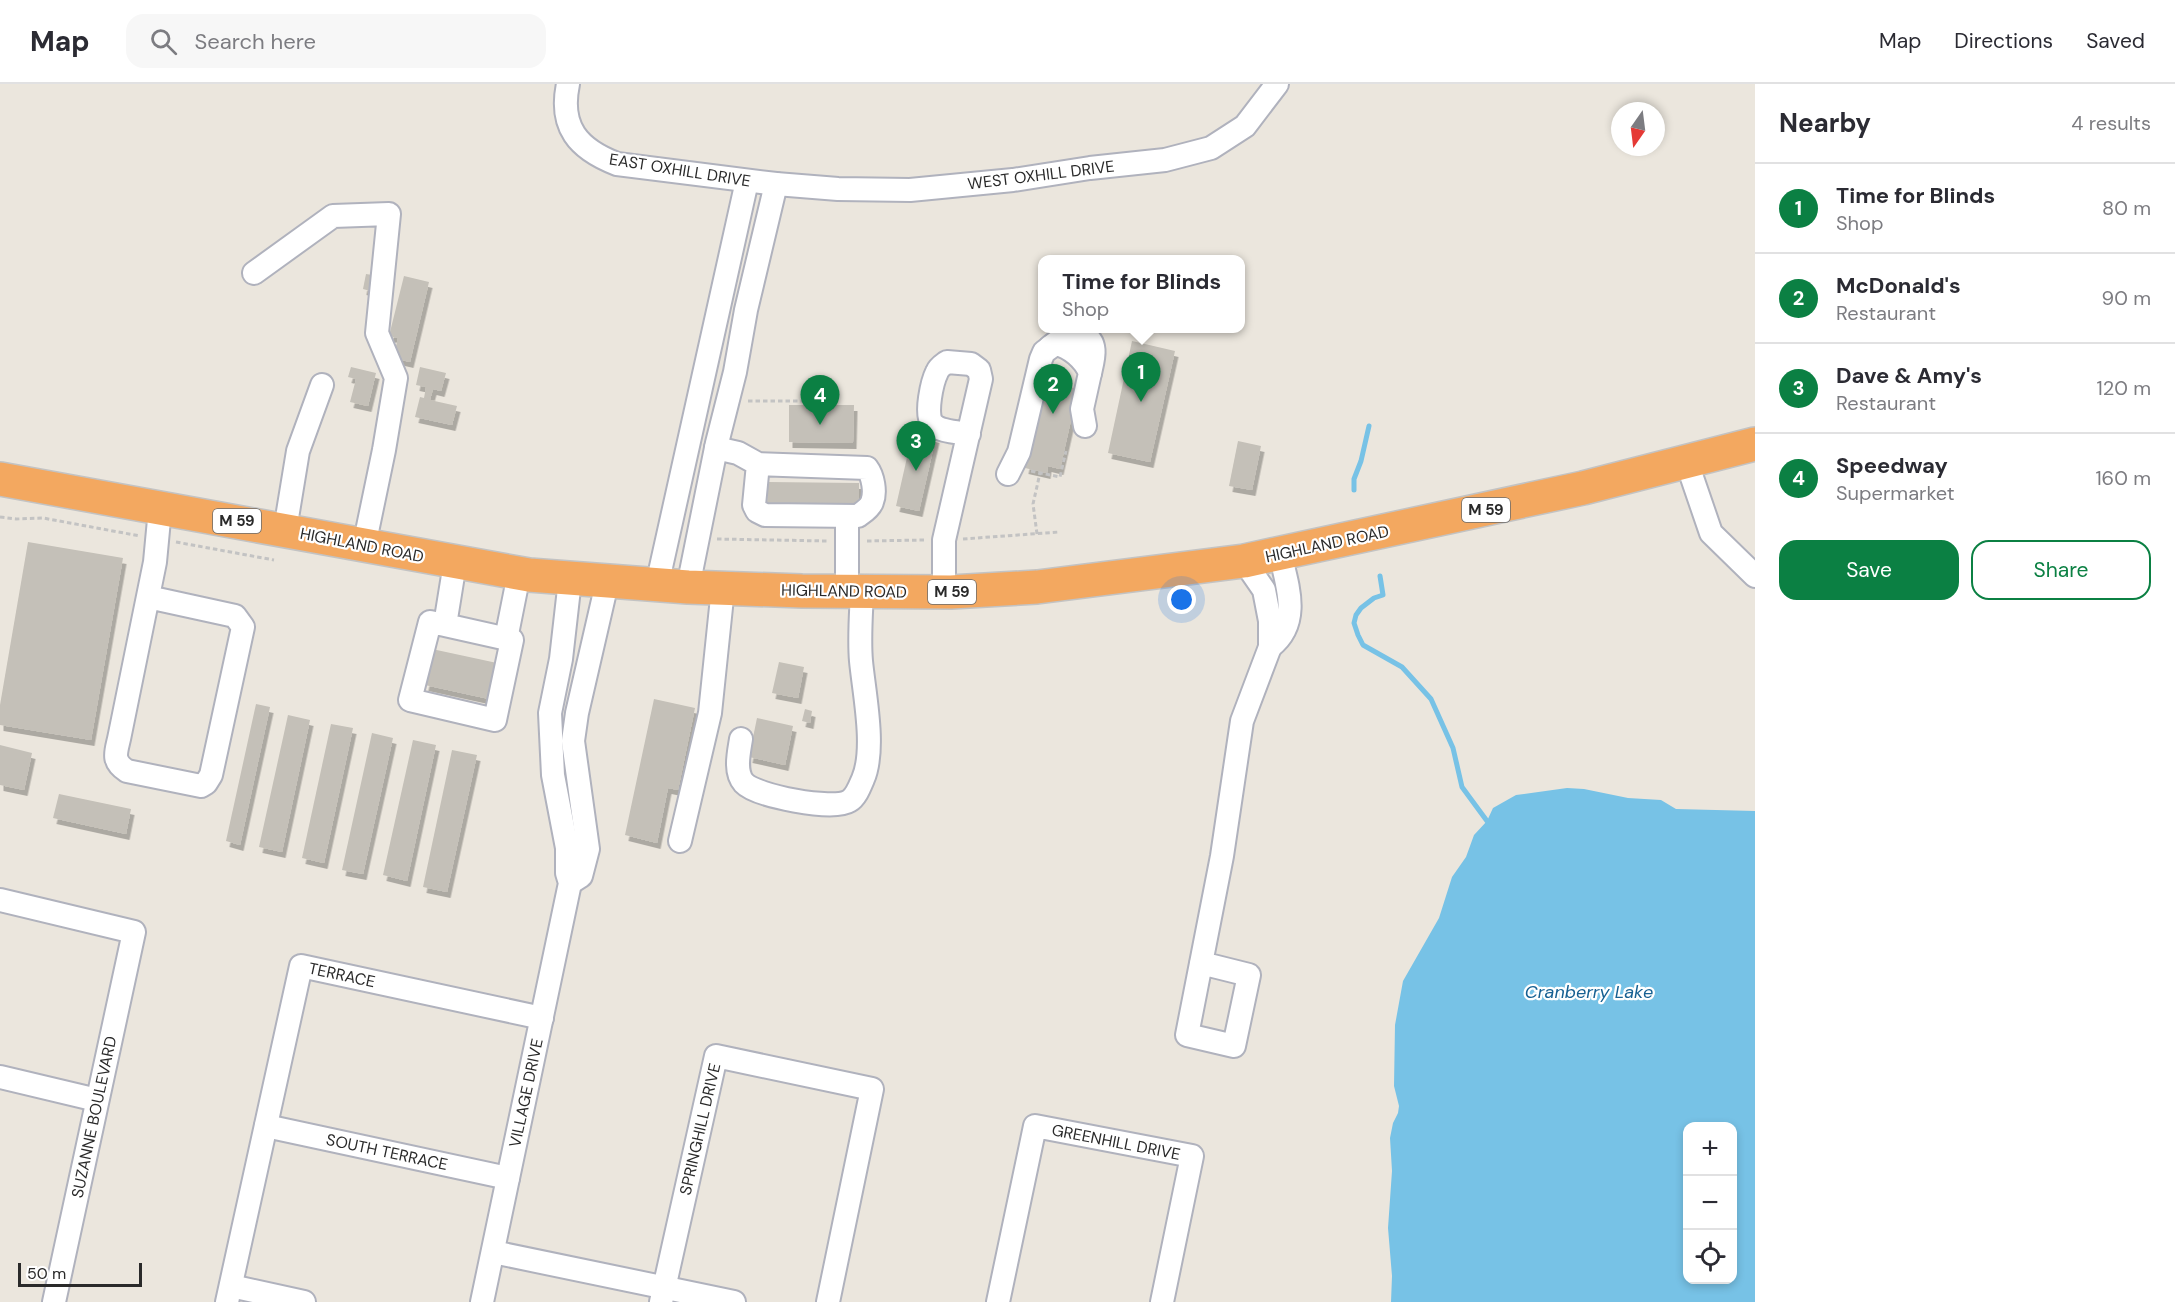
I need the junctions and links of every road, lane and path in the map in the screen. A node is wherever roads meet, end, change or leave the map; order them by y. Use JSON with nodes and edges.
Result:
{"nodes":[{"id":1,"x":568,"y":84,"type":"edge"},
{"id":2,"x":1278,"y":84,"type":"edge"},
{"id":3,"x":747,"y":181,"type":"junction"},
{"id":4,"x":776,"y":184,"type":"junction"},
{"id":5,"x":254,"y":273,"type":"dead end"},
{"id":6,"x":705,"y":366,"type":"junction"},
{"id":7,"x":735,"y":372,"type":"junction"},
{"id":8,"x":322,"y":385,"type":"dead end"},
{"id":9,"x":748,"y":401,"type":"dead end"},
{"id":10,"x":816,"y":401,"type":"dead end"},
{"id":11,"x":1085,"y":426,"type":"dead end"},
{"id":12,"x":969,"y":434,"type":"dead end"},
{"id":13,"x":690,"y":438,"type":"junction"},
{"id":14,"x":1755,"y":444,"type":"edge"},
{"id":15,"x":717,"y":446,"type":"junction"},
{"id":16,"x":1066,"y":451,"type":"dead end"},
{"id":17,"x":1686,"y":460,"type":"junction"},
{"id":18,"x":758,"y":464,"type":"junction"},
{"id":19,"x":1015,"y":471,"type":"joint"},
{"id":20,"x":1040,"y":473,"type":"junction"},
{"id":21,"x":0,"y":479,"type":"edge"},
{"id":22,"x":160,"y":509,"type":"junction"},
{"id":23,"x":847,"y":516,"type":"junction"},
{"id":24,"x":285,"y":530,"type":"junction"},
{"id":25,"x":1059,"y":532,"type":"dead end"},
{"id":26,"x":1037,"y":534,"type":"junction"},
{"id":27,"x":697,"y":540,"type":"junction"},
{"id":28,"x":944,"y":540,"type":"junction"},
{"id":29,"x":847,"y":542,"type":"junction"},
{"id":30,"x":364,"y":546,"type":"junction"},
{"id":31,"x":1280,"y":554,"type":"junction"},
{"id":32,"x":1244,"y":561,"type":"junction"},
{"id":33,"x":455,"y":562,"type":"junction"},
{"id":34,"x":519,"y":574,"type":"junction"},
{"id":35,"x":1755,"y":576,"type":"edge"},
{"id":36,"x":570,"y":580,"type":"junction"},
{"id":37,"x":607,"y":583,"type":"junction"},
{"id":38,"x":673,"y":586,"type":"junction"},
{"id":39,"x":723,"y":588,"type":"junction"},
{"id":40,"x":854,"y":592,"type":"junction"},
{"id":41,"x":944,"y":592,"type":"junction"},
{"id":42,"x":148,"y":597,"type":"junction"},
{"id":43,"x":445,"y":625,"type":"junction"},
{"id":44,"x":506,"y":639,"type":"junction"},
{"id":45,"x":1270,"y":647,"type":"junction"},
{"id":46,"x":741,"y":739,"type":"dead end"},
{"id":47,"x":680,"y":841,"type":"dead end"},
{"id":48,"x":570,"y":883,"type":"junction"},
{"id":49,"x":0,"y":900,"type":"edge"},
{"id":50,"x":1201,"y":963,"type":"dead end"},
{"id":51,"x":542,"y":1018,"type":"junction"},
{"id":52,"x":0,"y":1077,"type":"edge"},
{"id":53,"x":97,"y":1100,"type":"junction"},
{"id":54,"x":266,"y":1126,"type":"junction"},
{"id":55,"x":508,"y":1178,"type":"junction"},
{"id":56,"x":493,"y":1252,"type":"junction"},
{"id":57,"x":229,"y":1294,"type":"edge"},
{"id":58,"x":663,"y":1295,"type":"edge"},
{"id":59,"x":54,"y":1302,"type":"edge"},
{"id":60,"x":304,"y":1302,"type":"edge"},
{"id":61,"x":482,"y":1302,"type":"edge"},
{"id":62,"x":734,"y":1302,"type":"edge"},
{"id":63,"x":828,"y":1302,"type":"edge"},
{"id":64,"x":998,"y":1302,"type":"edge"},
{"id":65,"x":1162,"y":1302,"type":"edge"}],
"edges":[{"from":1,"to":3,"type":"street","name":"EAST OXHILL DRIVE"},
{"from":2,"to":4,"type":"street","name":"WEST OXHILL DRIVE"},
{"from":3,"to":4,"type":"street","name":"EAST OXHILL DRIVE"},
{"from":3,"to":6,"type":"street"},
{"from":4,"to":7,"type":"street"},
{"from":5,"to":30,"type":"street"},
{"from":6,"to":7,"type":"street"},
{"from":6,"to":13,"type":"street"},
{"from":7,"to":15,"type":"street"},
{"from":8,"to":24,"type":"street"},
{"from":9,"to":10,"type":"path"},
{"from":11,"to":19,"type":"street"},
{"from":12,"to":28,"type":"street"},
{"from":13,"to":15,"type":"street"},
{"from":13,"to":38,"type":"street"},
{"from":14,"to":17,"type":"highway","name":"HIGHLAND ROAD","number":"M 59"},
{"from":15,"to":18,"type":"street"},
{"from":15,"to":27,"type":"street"},
{"from":16,"to":20,"type":"path"},
{"from":17,"to":31,"type":"highway","name":"HIGHLAND ROAD","number":"M 59"},
{"from":17,"to":35,"type":"street"},
{"from":18,"to":23,"type":"street"},
{"from":18,"to":23,"type":"street"},
{"from":19,"to":20,"type":"path"},
{"from":20,"to":26,"type":"path"},
{"from":21,"to":22,"type":"highway","name":"HIGHLAND ROAD","number":"M 59"},
{"from":22,"to":24,"type":"highway","name":"HIGHLAND ROAD","number":"M 59"},
{"from":22,"to":42,"type":"street"},
{"from":23,"to":29,"type":"street"},
{"from":24,"to":30,"type":"highway","name":"HIGHLAND ROAD","number":"M 59"},
{"from":25,"to":26,"type":"path"},
{"from":26,"to":28,"type":"path"},
{"from":27,"to":29,"type":"path"},
{"from":27,"to":38,"type":"street"},
{"from":28,"to":29,"type":"path"},
{"from":28,"to":41,"type":"street"},
{"from":29,"to":40,"type":"street"},
{"from":30,"to":33,"type":"highway","name":"HIGHLAND ROAD","number":"M 59"},
{"from":31,"to":32,"type":"highway","name":"HIGHLAND ROAD","number":"M 59"},
{"from":31,"to":45,"type":"street"},
{"from":32,"to":41,"type":"highway","name":"HIGHLAND ROAD","number":"M 59"},
{"from":32,"to":45,"type":"street"},
{"from":33,"to":34,"type":"highway","name":"HIGHLAND ROAD","number":"M 59"},
{"from":33,"to":43,"type":"street"},
{"from":34,"to":36,"type":"highway","name":"HIGHLAND ROAD","number":"M 59"},
{"from":34,"to":44,"type":"street"},
{"from":36,"to":37,"type":"highway","name":"HIGHLAND ROAD","number":"M 59"},
{"from":36,"to":48,"type":"street","name":"VILLAGE DRIVE"},
{"from":37,"to":38,"type":"highway","name":"HIGHLAND ROAD","number":"M 59"},
{"from":37,"to":48,"type":"street","name":"VILLAGE DRIVE"},
{"from":38,"to":39,"type":"highway","name":"HIGHLAND ROAD","number":"M 59"},
{"from":39,"to":40,"type":"highway","name":"HIGHLAND ROAD","number":"M 59"},
{"from":39,"to":47,"type":"street"},
{"from":40,"to":41,"type":"highway","name":"HIGHLAND ROAD","number":"M 59"},
{"from":40,"to":46,"type":"street"},
{"from":42,"to":42,"type":"street"},
{"from":43,"to":44,"type":"street"},
{"from":43,"to":44,"type":"street"},
{"from":45,"to":50,"type":"street"},
{"from":48,"to":51,"type":"street","name":"VILLAGE DRIVE"},
{"from":49,"to":53,"type":"street","name":"SUZANNE BOULEVARD"},
{"from":51,"to":54,"type":"street","name":"TERRACE"},
{"from":51,"to":55,"type":"street","name":"VILLAGE DRIVE"},
{"from":52,"to":53,"type":"street"},
{"from":53,"to":59,"type":"street","name":"SUZANNE BOULEVARD"},
{"from":54,"to":55,"type":"street","name":"SOUTH TERRACE"},
{"from":54,"to":57,"type":"street"},
{"from":55,"to":56,"type":"street","name":"VILLAGE DRIVE"},
{"from":56,"to":58,"type":"street"},
{"from":56,"to":61,"type":"street","name":"VILLAGE DRIVE"},
{"from":57,"to":60,"type":"street"},
{"from":58,"to":62,"type":"street"},
{"from":58,"to":63,"type":"street","name":"SPRINGHILL DRIVE"},
{"from":64,"to":65,"type":"street","name":"GREENHILL DRIVE"}]}
